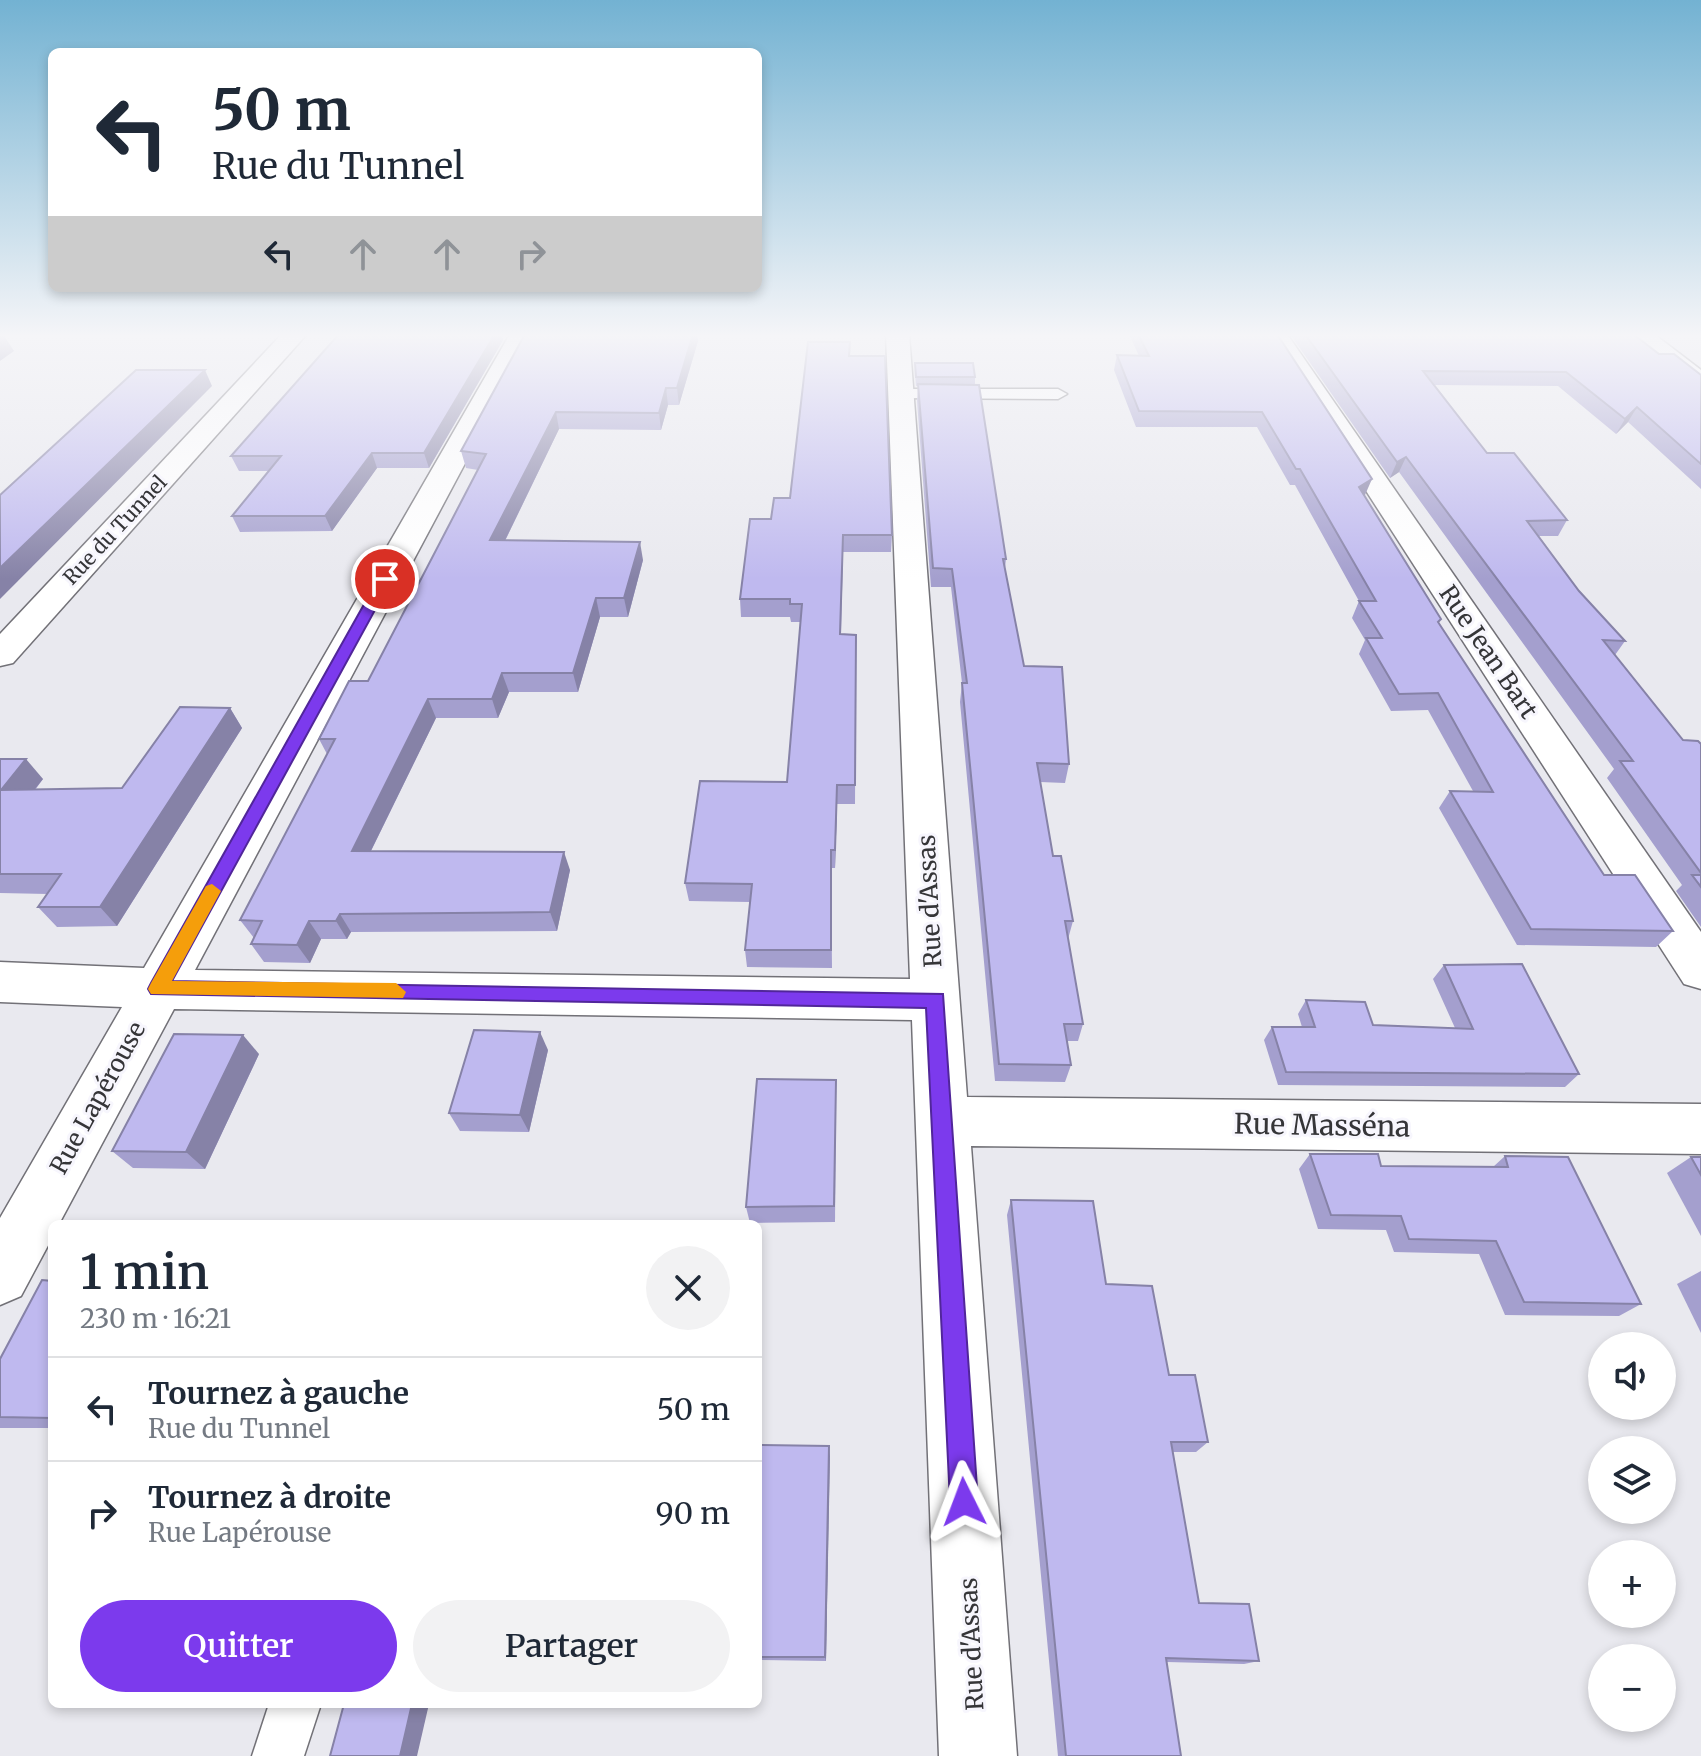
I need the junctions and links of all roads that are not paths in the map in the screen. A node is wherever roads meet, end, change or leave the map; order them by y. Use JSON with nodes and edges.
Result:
{"nodes":[{"id":1,"x":220,"y":416,"type":"edge"},
{"id":2,"x":476,"y":416,"type":"edge"},
{"id":3,"x":905,"y":416,"type":"edge"},
{"id":4,"x":1331,"y":416,"type":"edge"},
{"id":5,"x":0,"y":655,"type":"edge"},
{"id":6,"x":1701,"y":970,"type":"edge"},
{"id":7,"x":0,"y":982,"type":"edge"},
{"id":8,"x":158,"y":989,"type":"junction"},
{"id":9,"x":936,"y":1000,"type":"junction"},
{"id":10,"x":943,"y":1121,"type":"junction"},
{"id":11,"x":1701,"y":1129,"type":"edge"},
{"id":12,"x":0,"y":1275,"type":"edge"},
{"id":13,"x":294,"y":1708,"type":"edge"},
{"id":14,"x":278,"y":1756,"type":"edge"},
{"id":15,"x":978,"y":1756,"type":"edge"}],
"edges":[{"from":1,"to":5,"type":"street","name":"Rue du Tunnel"},
{"from":2,"to":8,"type":"street","name":"Rue Lapérouse"},
{"from":3,"to":9,"type":"street","name":"Rue d'Assas"},
{"from":4,"to":6,"type":"street","name":"Rue Jean Bart"},
{"from":7,"to":8,"type":"street"},
{"from":8,"to":9,"type":"street"},
{"from":8,"to":12,"type":"street","name":"Rue Lapérouse"},
{"from":9,"to":10,"type":"street","name":"Rue d'Assas"},
{"from":10,"to":11,"type":"street","name":"Rue Masséna"},
{"from":10,"to":15,"type":"street","name":"Rue d'Assas"},
{"from":13,"to":14,"type":"lane"}]}
